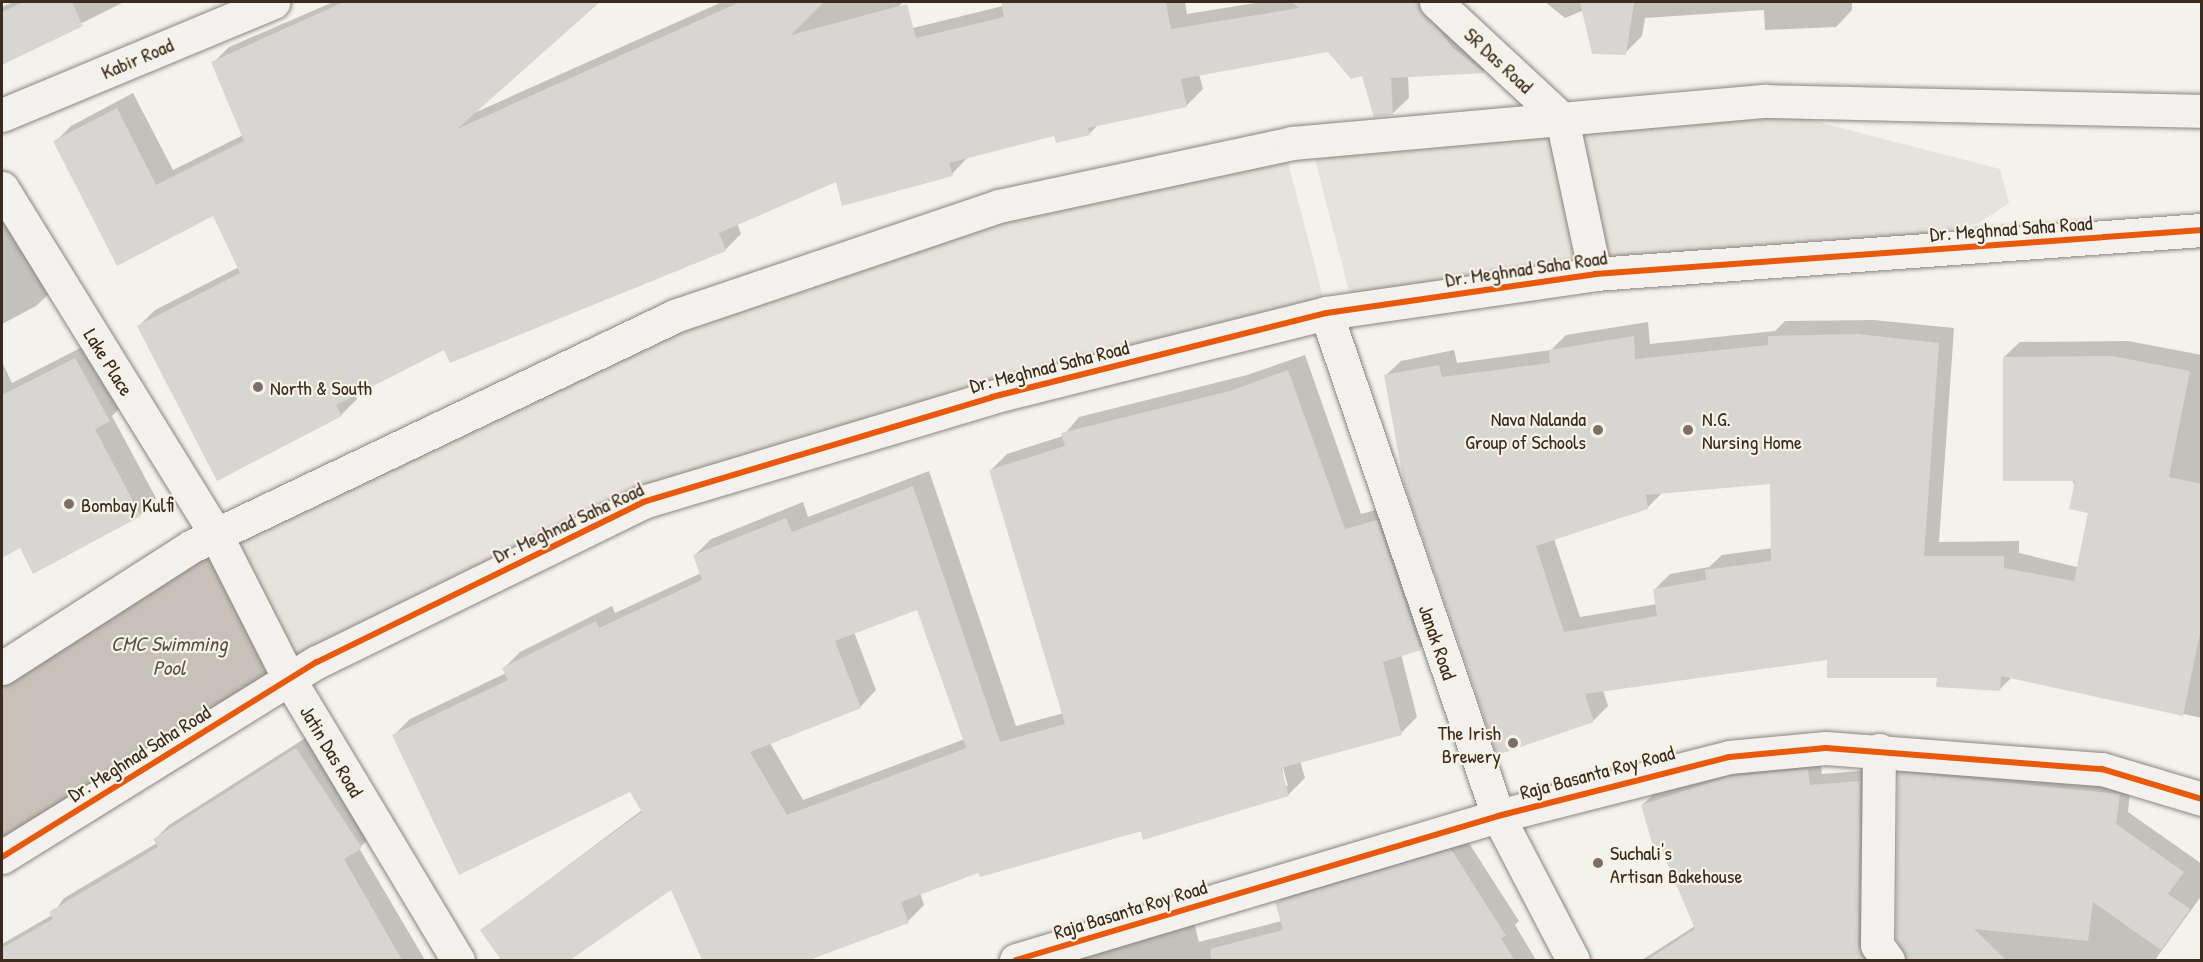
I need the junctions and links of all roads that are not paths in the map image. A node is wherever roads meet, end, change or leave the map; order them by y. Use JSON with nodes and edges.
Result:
{"nodes":[{"id":1,"x":273,"y":2,"type":"edge"},
{"id":2,"x":1436,"y":2,"type":"edge"},
{"id":3,"x":2202,"y":111,"type":"edge"},
{"id":4,"x":2,"y":115,"type":"edge"},
{"id":5,"x":1562,"y":119,"type":"junction"},
{"id":6,"x":2,"y":188,"type":"edge"},
{"id":7,"x":2202,"y":230,"type":"edge"},
{"id":8,"x":1595,"y":274,"type":"junction"},
{"id":9,"x":1326,"y":313,"type":"junction"},
{"id":10,"x":216,"y":535,"type":"junction"},
{"id":11,"x":2,"y":668,"type":"edge"},
{"id":12,"x":289,"y":679,"type":"junction"},
{"id":13,"x":1879,"y":750,"type":"junction"},
{"id":14,"x":2202,"y":800,"type":"edge"},
{"id":15,"x":1498,"y":816,"type":"junction"},
{"id":16,"x":2,"y":857,"type":"edge"},
{"id":17,"x":458,"y":960,"type":"edge"},
{"id":18,"x":1018,"y":960,"type":"edge"},
{"id":19,"x":1573,"y":960,"type":"edge"},
{"id":20,"x":1888,"y":960,"type":"edge"}],
"edges":[{"from":1,"to":4,"type":"street","name":"Kabir Road"},
{"from":2,"to":5,"type":"street","name":"SR Das Road"},
{"from":3,"to":5,"type":"street"},
{"from":5,"to":8,"type":"street"},
{"from":5,"to":10,"type":"street"},
{"from":6,"to":10,"type":"street","name":"Lake Place"},
{"from":7,"to":8,"type":"street","name":"Dr. Meghnad Saha Road"},
{"from":8,"to":9,"type":"street","name":"Dr. Meghnad Saha Road"},
{"from":9,"to":12,"type":"street","name":"Dr. Meghnad Saha Road"},
{"from":9,"to":15,"type":"street","name":"Janak Road"},
{"from":10,"to":11,"type":"street"},
{"from":10,"to":12,"type":"street","name":"Jatin Das Road"},
{"from":12,"to":16,"type":"street","name":"Dr. Meghnad Saha Road"},
{"from":12,"to":17,"type":"street","name":"Jatin Das Road"},
{"from":13,"to":14,"type":"street","name":"Raja Basanta Roy Road"},
{"from":13,"to":15,"type":"street","name":"Raja Basanta Roy Road"},
{"from":13,"to":20,"type":"street"},
{"from":15,"to":18,"type":"street","name":"Raja Basanta Roy Road"},
{"from":15,"to":19,"type":"street","name":"Janak Road"}]}
